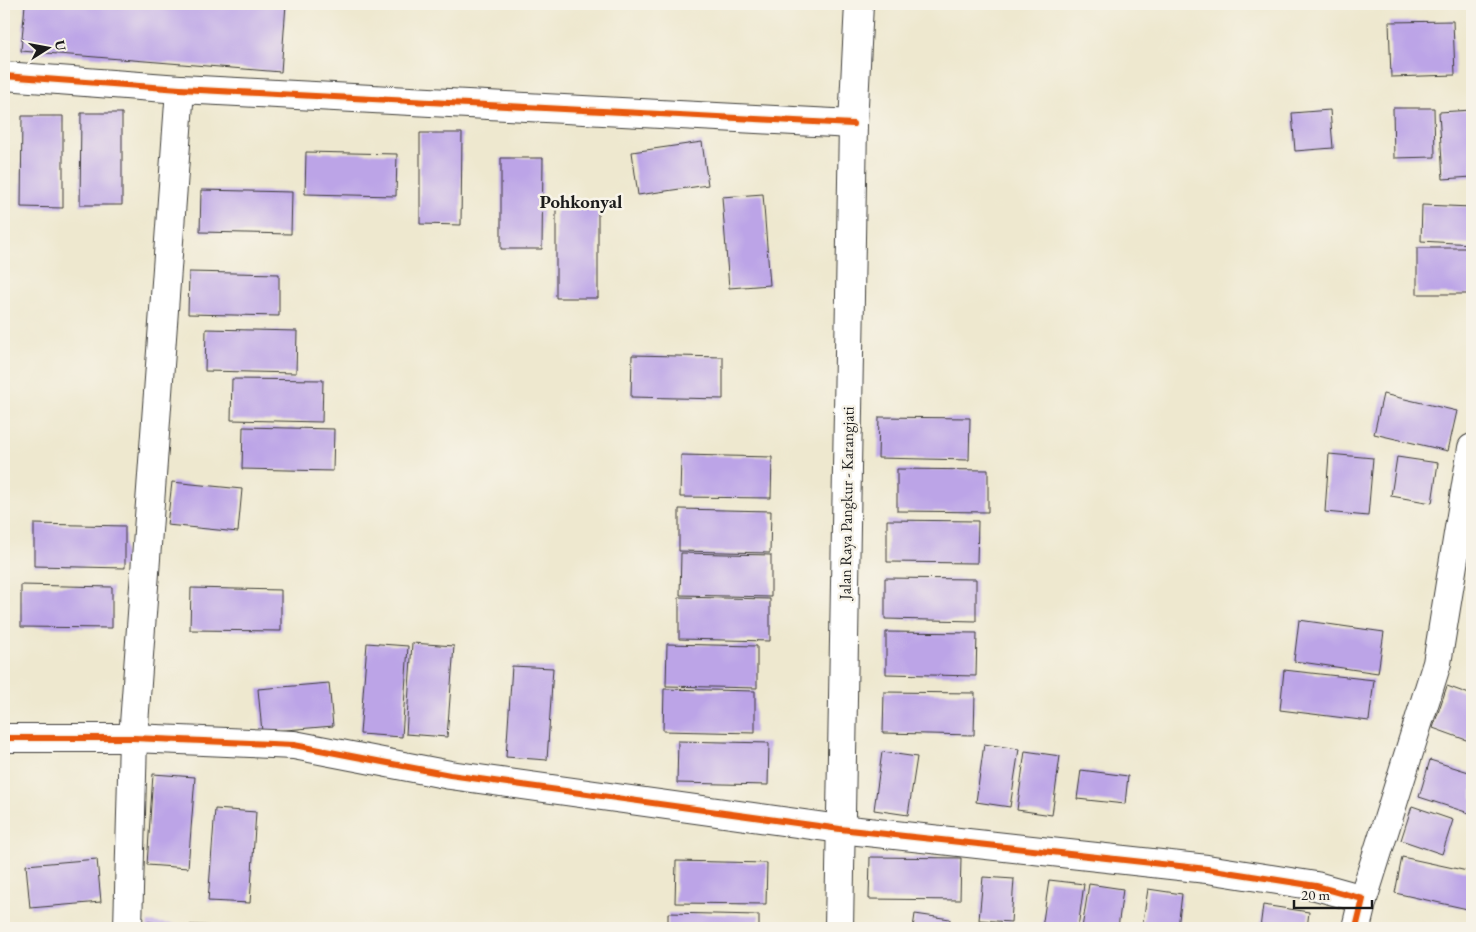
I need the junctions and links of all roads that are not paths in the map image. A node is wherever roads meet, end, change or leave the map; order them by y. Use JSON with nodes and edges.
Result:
{"nodes":[{"id":1,"x":859,"y":4,"type":"edge"},
{"id":2,"x":4,"y":76,"type":"edge"},
{"id":3,"x":180,"y":88,"type":"junction"},
{"id":4,"x":853,"y":124,"type":"junction"},
{"id":5,"x":1472,"y":448,"type":"edge"},
{"id":6,"x":4,"y":738,"type":"edge"},
{"id":7,"x":132,"y":738,"type":"junction"},
{"id":8,"x":840,"y":829,"type":"junction"},
{"id":9,"x":1363,"y":899,"type":"junction"},
{"id":10,"x":128,"y":928,"type":"edge"},
{"id":11,"x":839,"y":928,"type":"edge"},
{"id":12,"x":1356,"y":928,"type":"edge"}],
"edges":[{"from":1,"to":4,"type":"street","name":"Jalan Raya Pangkur - Karangjati"},
{"from":2,"to":3,"type":"street"},
{"from":3,"to":4,"type":"street"},
{"from":3,"to":7,"type":"street"},
{"from":4,"to":8,"type":"street","name":"Jalan Raya Pangkur - Karangjati"},
{"from":5,"to":9,"type":"street"},
{"from":6,"to":7,"type":"street"},
{"from":7,"to":8,"type":"street"},
{"from":7,"to":10,"type":"street"},
{"from":8,"to":9,"type":"street"},
{"from":8,"to":11,"type":"street","name":"Jalan Raya Pangkur - Karangjati"},
{"from":9,"to":12,"type":"street"}]}
